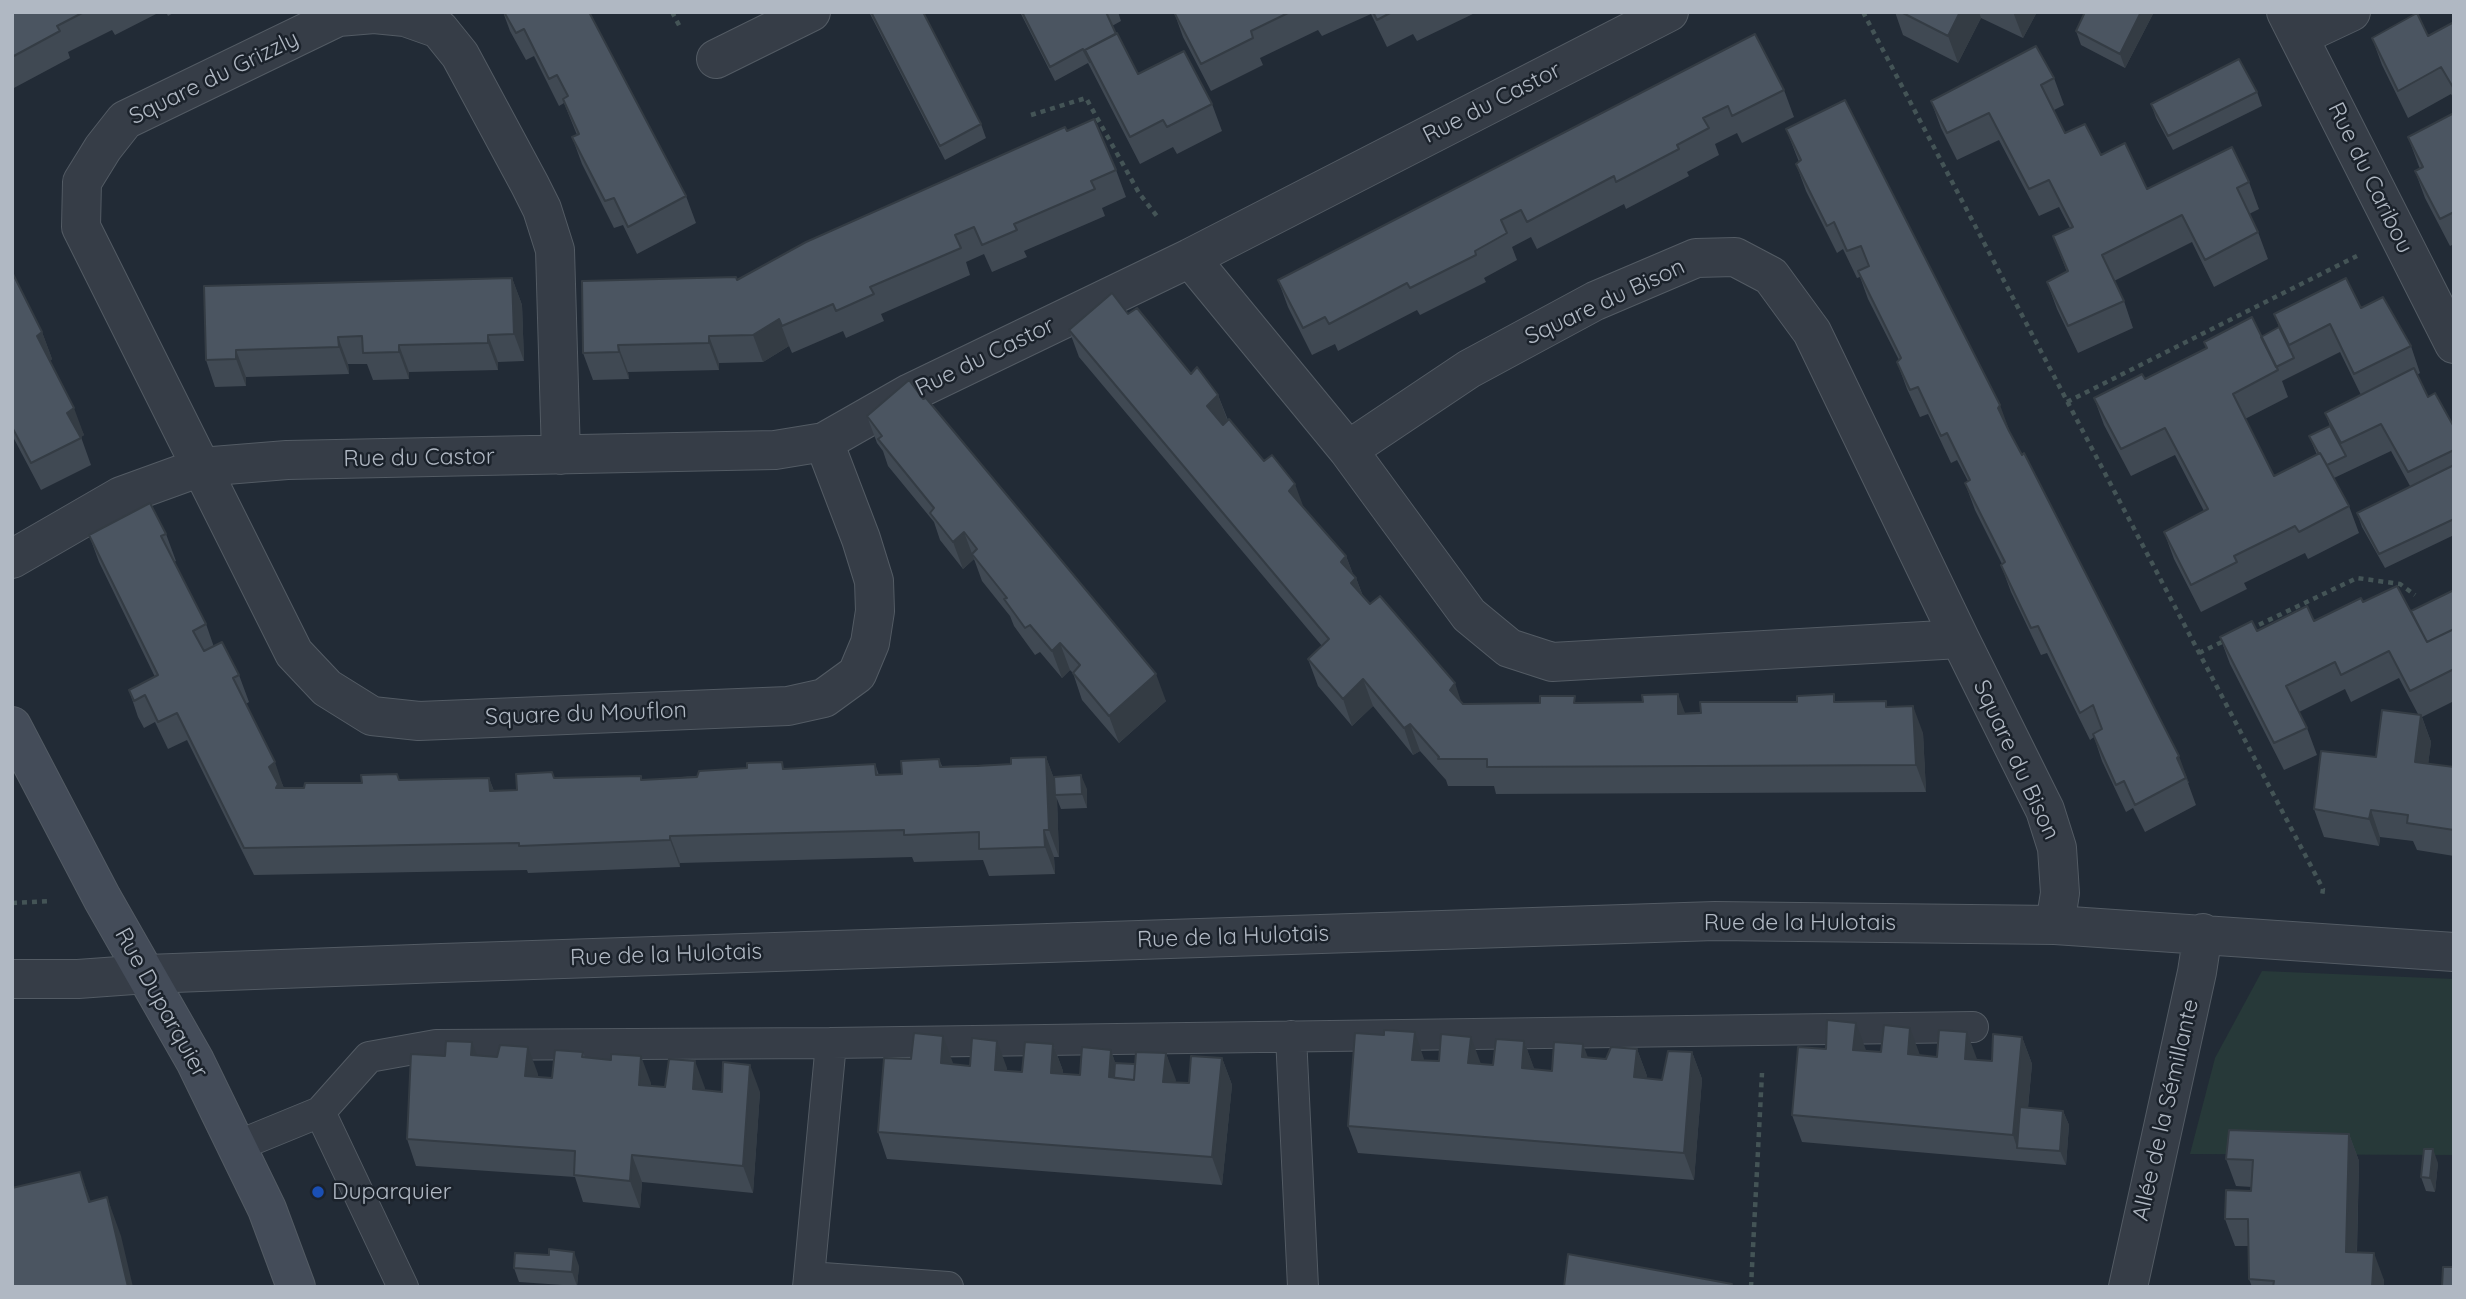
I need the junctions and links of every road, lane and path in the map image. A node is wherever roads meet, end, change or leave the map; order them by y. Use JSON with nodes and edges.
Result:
{"nodes":[{"id":1,"x":811,"y":12,"type":"edge"},
{"id":2,"x":1669,"y":12,"type":"edge"},
{"id":3,"x":1864,"y":12,"type":"edge"},
{"id":4,"x":2351,"y":12,"type":"edge"},
{"id":5,"x":2293,"y":24,"type":"edge"},
{"id":6,"x":716,"y":59,"type":"dead end"},
{"id":7,"x":1031,"y":115,"type":"dead end"},
{"id":8,"x":2397,"y":236,"type":"junction"},
{"id":9,"x":1190,"y":258,"type":"junction"},
{"id":10,"x":2454,"y":344,"type":"edge"},
{"id":11,"x":2067,"y":402,"type":"junction"},
{"id":12,"x":824,"y":442,"type":"junction"},
{"id":13,"x":1348,"y":450,"type":"junction"},
{"id":14,"x":561,"y":455,"type":"junction"},
{"id":15,"x":201,"y":467,"type":"junction"},
{"id":16,"x":12,"y":559,"type":"edge"},
{"id":17,"x":2416,"y":595,"type":"dead end"},
{"id":18,"x":2247,"y":630,"type":"edge"},
{"id":19,"x":2235,"y":636,"type":"edge"},
{"id":20,"x":1960,"y":639,"type":"junction"},
{"id":21,"x":2199,"y":653,"type":"junction"},
{"id":22,"x":12,"y":726,"type":"edge"},
{"id":23,"x":2055,"y":925,"type":"junction"},
{"id":24,"x":2203,"y":933,"type":"junction"},
{"id":25,"x":2317,"y":943,"type":"junction"},
{"id":26,"x":2454,"y":951,"type":"edge"},
{"id":27,"x":147,"y":974,"type":"junction"},
{"id":28,"x":12,"y":979,"type":"edge"},
{"id":29,"x":1973,"y":1027,"type":"dead end"},
{"id":30,"x":1765,"y":1030,"type":"junction"},
{"id":31,"x":1291,"y":1036,"type":"junction"},
{"id":32,"x":831,"y":1043,"type":"junction"},
{"id":33,"x":320,"y":1112,"type":"junction"},
{"id":34,"x":237,"y":1146,"type":"junction"},
{"id":35,"x":809,"y":1282,"type":"edge"},
{"id":36,"x":2123,"y":1286,"type":"edge"},
{"id":37,"x":296,"y":1287,"type":"edge"},
{"id":38,"x":403,"y":1287,"type":"edge"},
{"id":39,"x":948,"y":1287,"type":"edge"},
{"id":40,"x":1303,"y":1287,"type":"edge"},
{"id":41,"x":1751,"y":1287,"type":"edge"}],
"edges":[{"from":1,"to":6,"type":"street"},
{"from":2,"to":9,"type":"street","name":"Rue du Castor"},
{"from":3,"to":11,"type":"path"},
{"from":4,"to":5,"type":"street"},
{"from":5,"to":8,"type":"street","name":"Rue du Caribou"},
{"from":7,"to":9,"type":"path"},
{"from":8,"to":10,"type":"street","name":"Rue du Caribou"},
{"from":8,"to":11,"type":"path"},
{"from":9,"to":12,"type":"street","name":"Rue du Castor"},
{"from":9,"to":13,"type":"street"},
{"from":11,"to":21,"type":"path"},
{"from":12,"to":14,"type":"street","name":"Rue du Castor"},
{"from":12,"to":15,"type":"street","name":"Square du Mouflon"},
{"from":13,"to":20,"type":"street"},
{"from":13,"to":20,"type":"street","name":"Square du Bison"},
{"from":14,"to":15,"type":"street","name":"Rue du Castor"},
{"from":14,"to":15,"type":"street","name":"Square du Grizzly"},
{"from":15,"to":16,"type":"street","name":"Rue du Castor"},
{"from":17,"to":18,"type":"path"},
{"from":19,"to":21,"type":"path"},
{"from":20,"to":23,"type":"street","name":"Square du Bison"},
{"from":21,"to":25,"type":"path"},
{"from":22,"to":27,"type":"street","name":"Rue Duparquier"},
{"from":23,"to":24,"type":"street","name":"Rue de la Hulotais"},
{"from":23,"to":27,"type":"street","name":"Rue de la Hulotais"},
{"from":24,"to":25,"type":"street","name":"Rue de la Hulotais"},
{"from":24,"to":36,"type":"street","name":"Allée de la Sémillante"},
{"from":25,"to":26,"type":"street","name":"Rue de la Hulotais"},
{"from":27,"to":28,"type":"street","name":"Rue de la Hulotais"},
{"from":27,"to":34,"type":"street","name":"Rue Duparquier"},
{"from":29,"to":30,"type":"lane"},
{"from":30,"to":31,"type":"lane"},
{"from":30,"to":41,"type":"path"},
{"from":31,"to":32,"type":"lane"},
{"from":31,"to":40,"type":"lane"},
{"from":32,"to":33,"type":"lane"},
{"from":32,"to":35,"type":"lane"},
{"from":33,"to":34,"type":"lane"},
{"from":33,"to":38,"type":"lane"},
{"from":34,"to":37,"type":"street","name":"Rue Duparquier"},
{"from":35,"to":39,"type":"lane"}]}
